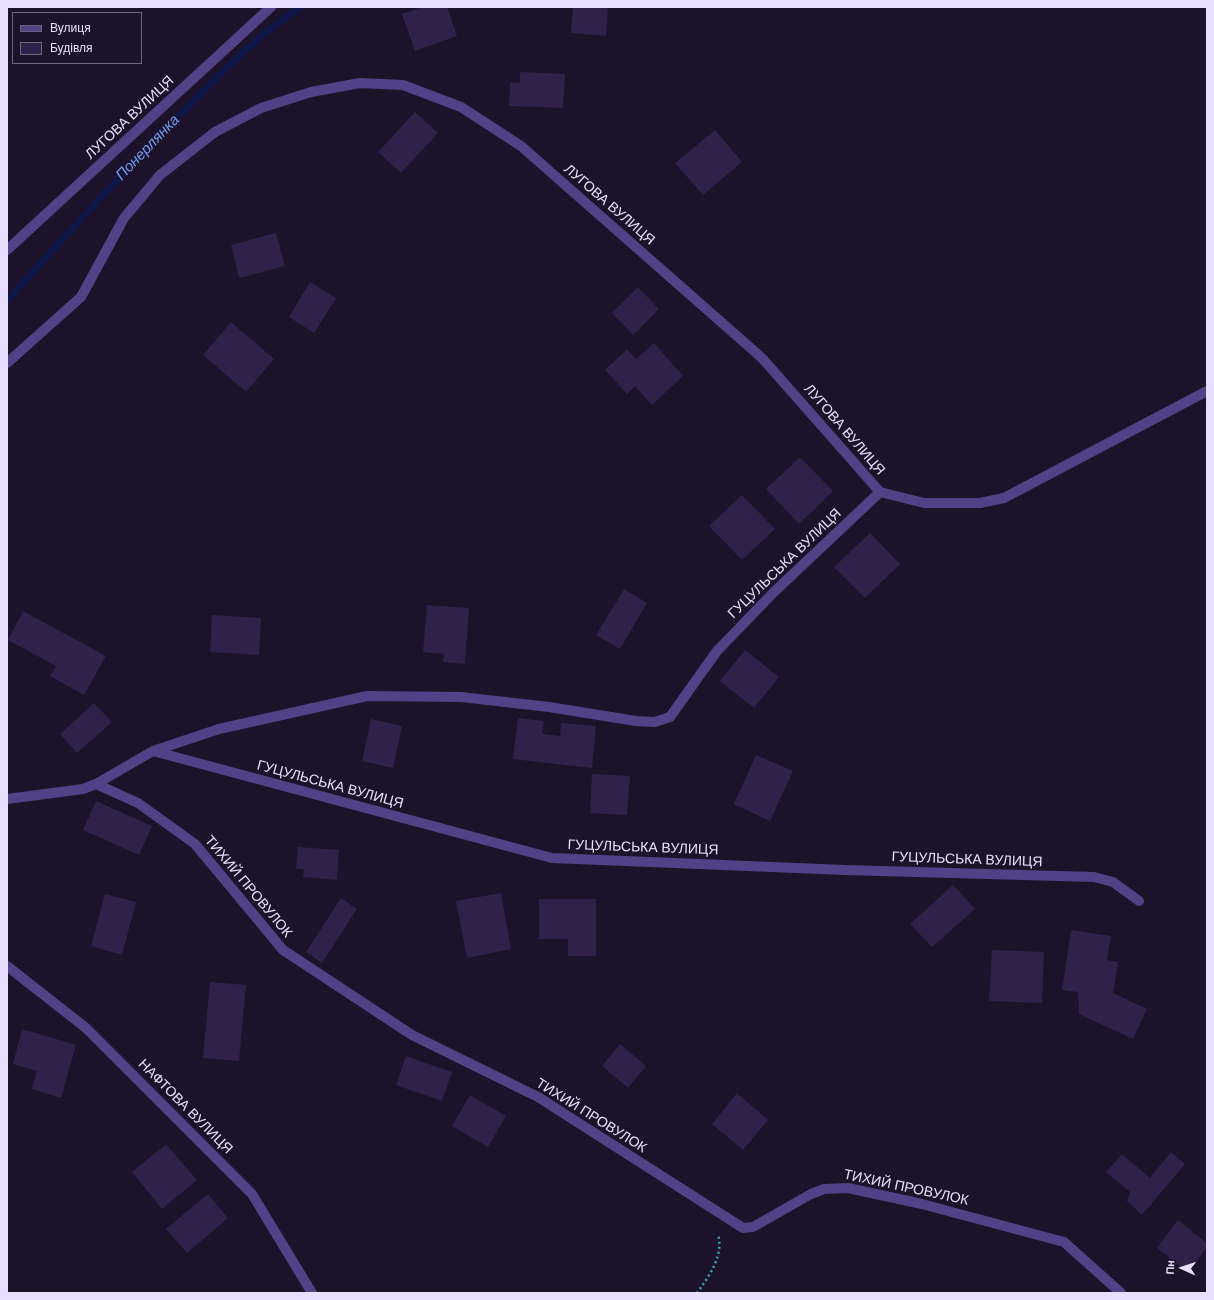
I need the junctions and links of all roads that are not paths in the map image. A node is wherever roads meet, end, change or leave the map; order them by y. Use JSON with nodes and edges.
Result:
{"nodes":[{"id":1,"x":271,"y":7,"type":"edge"},
{"id":2,"x":7,"y":250,"type":"edge"},
{"id":3,"x":7,"y":362,"type":"edge"},
{"id":4,"x":1207,"y":391,"type":"edge"},
{"id":5,"x":880,"y":492,"type":"junction"},
{"id":6,"x":153,"y":752,"type":"junction"},
{"id":7,"x":96,"y":784,"type":"junction"},
{"id":8,"x":7,"y":799,"type":"edge"},
{"id":9,"x":1139,"y":901,"type":"dead end"},
{"id":10,"x":7,"y":966,"type":"edge"},
{"id":11,"x":312,"y":1293,"type":"edge"},
{"id":12,"x":1121,"y":1293,"type":"edge"}],
"edges":[{"from":1,"to":2,"type":"street","name":"ЛУГОВА ВУЛИЦЯ"},
{"from":3,"to":5,"type":"street","name":"ЛУГОВА ВУЛИЦЯ"},
{"from":4,"to":5,"type":"street","name":"ЛУГОВА ВУЛИЦЯ"},
{"from":5,"to":6,"type":"street","name":"ГУЦУЛЬСЬКА ВУЛИЦЯ"},
{"from":6,"to":7,"type":"street","name":"ГУЦУЛЬСЬКА ВУЛИЦЯ"},
{"from":6,"to":9,"type":"street","name":"ГУЦУЛЬСЬКА ВУЛИЦЯ"},
{"from":7,"to":8,"type":"street","name":"ГУЦУЛЬСЬКА ВУЛИЦЯ"},
{"from":7,"to":12,"type":"street","name":"ТИХИЙ ПРОВУЛОК"},
{"from":10,"to":11,"type":"street","name":"НАФТОВА ВУЛИЦЯ"}]}
